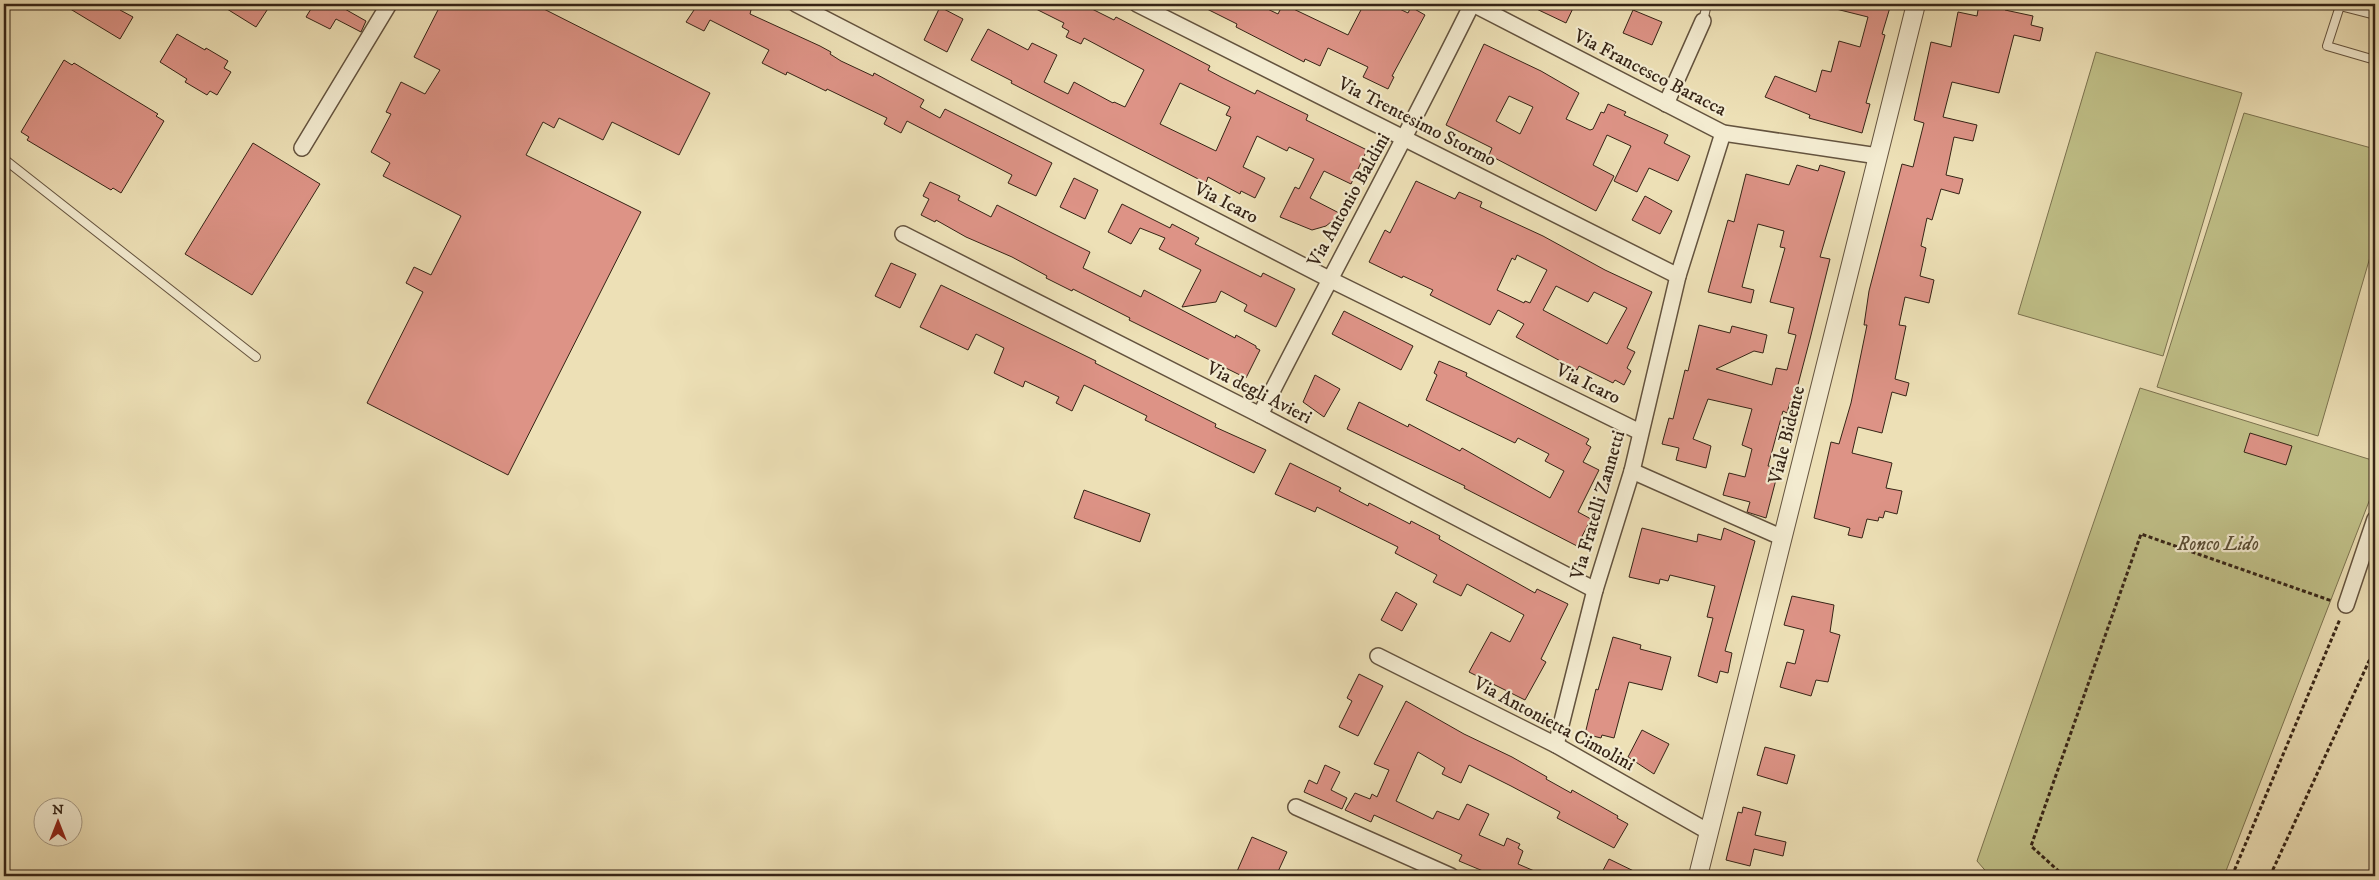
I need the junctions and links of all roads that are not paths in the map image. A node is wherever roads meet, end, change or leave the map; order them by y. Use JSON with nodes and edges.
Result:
{"nodes":[{"id":1,"x":389,"y":4,"type":"edge"},
{"id":2,"x":796,"y":4,"type":"edge"},
{"id":3,"x":1137,"y":4,"type":"edge"},
{"id":4,"x":1472,"y":4,"type":"edge"},
{"id":5,"x":1707,"y":4,"type":"edge"},
{"id":6,"x":1916,"y":4,"type":"edge"},
{"id":7,"x":2375,"y":15,"type":"edge"},
{"id":8,"x":1703,"y":21,"type":"joint"},
{"id":9,"x":2375,"y":60,"type":"edge"},
{"id":10,"x":1666,"y":104,"type":"junction"},
{"id":11,"x":1723,"y":133,"type":"junction"},
{"id":12,"x":1406,"y":138,"type":"junction"},
{"id":13,"x":302,"y":148,"type":"dead end"},
{"id":14,"x":1878,"y":156,"type":"junction"},
{"id":15,"x":4,"y":159,"type":"edge"},
{"id":16,"x":904,"y":234,"type":"dead end"},
{"id":17,"x":1678,"y":276,"type":"junction"},
{"id":18,"x":1329,"y":279,"type":"junction"},
{"id":19,"x":256,"y":357,"type":"dead end"},
{"id":20,"x":1260,"y":415,"type":"junction"},
{"id":21,"x":1640,"y":432,"type":"junction"},
{"id":22,"x":1632,"y":471,"type":"junction"},
{"id":23,"x":2375,"y":519,"type":"edge"},
{"id":24,"x":1783,"y":538,"type":"junction"},
{"id":25,"x":1595,"y":590,"type":"junction"},
{"id":26,"x":2346,"y":606,"type":"road end"},
{"id":27,"x":1378,"y":656,"type":"dead end"},
{"id":28,"x":1556,"y":745,"type":"junction"},
{"id":29,"x":1296,"y":807,"type":"dead end"},
{"id":30,"x":1709,"y":832,"type":"junction"},
{"id":31,"x":1450,"y":876,"type":"edge"},
{"id":32,"x":1698,"y":876,"type":"edge"}],
"edges":[{"from":1,"to":13,"type":"street"},
{"from":2,"to":18,"type":"street","name":"Via Icaro"},
{"from":3,"to":12,"type":"street","name":"Via Trentesimo Stormo"},
{"from":4,"to":10,"type":"street","name":"Via Francesco Baracca"},
{"from":4,"to":12,"type":"street","name":"Via Antonio Baldini"},
{"from":5,"to":8,"type":"lane"},
{"from":6,"to":14,"type":"street","name":"Viale Bidente"},
{"from":7,"to":9,"type":"lane"},
{"from":8,"to":10,"type":"street"},
{"from":10,"to":11,"type":"street","name":"Via Francesco Baracca"},
{"from":11,"to":14,"type":"street","name":"Via Francesco Baracca"},
{"from":11,"to":17,"type":"street","name":"Via Fratelli Zannetti"},
{"from":12,"to":17,"type":"street","name":"Via Trentesimo Stormo"},
{"from":12,"to":18,"type":"street","name":"Via Antonio Baldini"},
{"from":14,"to":24,"type":"street","name":"Viale Bidente"},
{"from":15,"to":19,"type":"lane"},
{"from":16,"to":20,"type":"street","name":"Via degli Avieri"},
{"from":17,"to":21,"type":"street","name":"Via Fratelli Zannetti"},
{"from":18,"to":20,"type":"street","name":"Via Antonio Baldini"},
{"from":18,"to":21,"type":"street","name":"Via Icaro"},
{"from":20,"to":25,"type":"street","name":"Via degli Avieri"},
{"from":21,"to":22,"type":"street","name":"Via Fratelli Zannetti"},
{"from":22,"to":24,"type":"street"},
{"from":22,"to":25,"type":"street","name":"Via Fratelli Zannetti"},
{"from":23,"to":26,"type":"street"},
{"from":24,"to":30,"type":"street","name":"Viale Bidente"},
{"from":25,"to":28,"type":"street","name":"Via Fratelli Zannetti"},
{"from":27,"to":28,"type":"street","name":"Via Antonietta Cimolini"},
{"from":28,"to":30,"type":"street","name":"Via Antonietta Cimolini"},
{"from":29,"to":31,"type":"street"},
{"from":30,"to":32,"type":"street","name":"Viale Bidente"}]}
